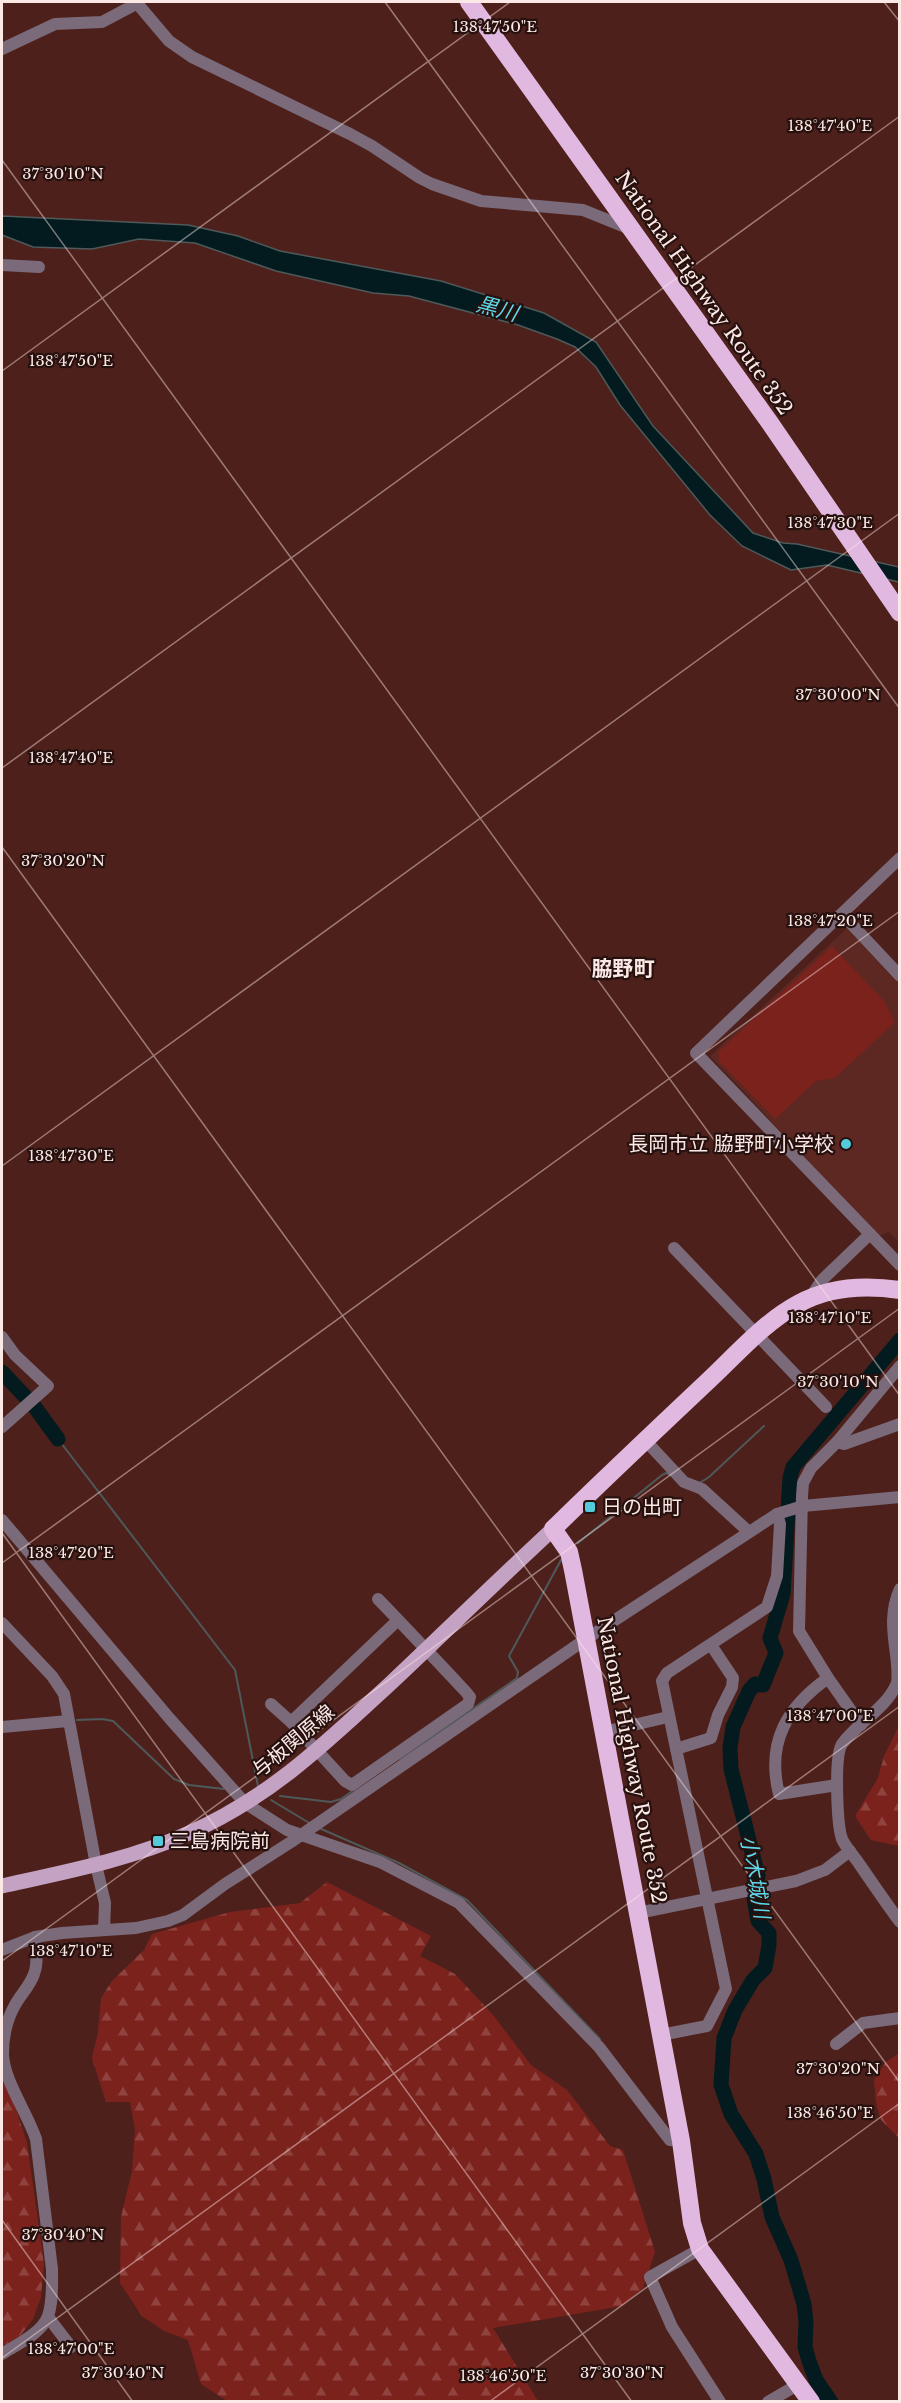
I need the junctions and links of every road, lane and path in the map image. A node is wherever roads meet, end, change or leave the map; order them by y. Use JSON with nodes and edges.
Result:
{"nodes":[{"id":1,"x":137,"y":2,"type":"edge"},
{"id":2,"x":469,"y":2,"type":"edge"},
{"id":3,"x":2,"y":49,"type":"edge"},
{"id":4,"x":631,"y":229,"type":"junction"},
{"id":5,"x":2,"y":265,"type":"edge"},
{"id":6,"x":39,"y":267,"type":"dead end"},
{"id":7,"x":900,"y":614,"type":"edge"},
{"id":8,"x":900,"y":858,"type":"edge"},
{"id":9,"x":842,"y":914,"type":"junction"},
{"id":10,"x":900,"y":976,"type":"edge"},
{"id":11,"x":870,"y":1234,"type":"junction"},
{"id":12,"x":674,"y":1248,"type":"dead end"},
{"id":13,"x":900,"y":1266,"type":"edge"},
{"id":14,"x":900,"y":1290,"type":"edge"},
{"id":15,"x":810,"y":1298,"type":"junction"},
{"id":16,"x":758,"y":1334,"type":"junction"},
{"id":17,"x":2,"y":1337,"type":"edge"},
{"id":18,"x":900,"y":1366,"type":"edge"},
{"id":19,"x":826,"y":1407,"type":"dead end"},
{"id":20,"x":900,"y":1424,"type":"edge"},
{"id":21,"x":2,"y":1426,"type":"edge"},
{"id":22,"x":645,"y":1440,"type":"junction"},
{"id":23,"x":837,"y":1442,"type":"junction"},
{"id":24,"x":900,"y":1497,"type":"edge"},
{"id":25,"x":801,"y":1506,"type":"junction"},
{"id":26,"x":779,"y":1514,"type":"junction"},
{"id":27,"x":2,"y":1521,"type":"edge"},
{"id":28,"x":553,"y":1529,"type":"junction"},
{"id":29,"x":749,"y":1532,"type":"junction"},
{"id":30,"x":900,"y":1589,"type":"edge"},
{"id":31,"x":378,"y":1599,"type":"dead end"},
{"id":32,"x":398,"y":1620,"type":"junction"},
{"id":33,"x":2,"y":1623,"type":"edge"},
{"id":34,"x":586,"y":1639,"type":"junction"},
{"id":35,"x":711,"y":1645,"type":"junction"},
{"id":36,"x":426,"y":1650,"type":"junction"},
{"id":37,"x":828,"y":1677,"type":"junction"},
{"id":38,"x":271,"y":1704,"type":"dead end"},
{"id":39,"x":668,"y":1718,"type":"junction"},
{"id":40,"x":68,"y":1721,"type":"junction"},
{"id":41,"x":291,"y":1722,"type":"junction"},
{"id":42,"x":861,"y":1725,"type":"junction"},
{"id":43,"x":2,"y":1727,"type":"edge"},
{"id":44,"x":603,"y":1732,"type":"junction"},
{"id":45,"x":676,"y":1749,"type":"junction"},
{"id":46,"x":318,"y":1751,"type":"junction"},
{"id":47,"x":837,"y":1785,"type":"junction"},
{"id":48,"x":245,"y":1803,"type":"junction"},
{"id":49,"x":301,"y":1834,"type":"junction"},
{"id":50,"x":850,"y":1851,"type":"junction"},
{"id":51,"x":96,"y":1865,"type":"junction"},
{"id":52,"x":2,"y":1886,"type":"edge"},
{"id":53,"x":707,"y":1899,"type":"junction"},
{"id":54,"x":638,"y":1912,"type":"junction"},
{"id":55,"x":900,"y":1922,"type":"edge"},
{"id":56,"x":104,"y":1930,"type":"junction"},
{"id":57,"x":35,"y":1937,"type":"junction"},
{"id":58,"x":2,"y":1950,"type":"edge"},
{"id":59,"x":900,"y":2018,"type":"edge"},
{"id":60,"x":661,"y":2035,"type":"junction"},
{"id":61,"x":836,"y":2044,"type":"dead end"},
{"id":62,"x":681,"y":2141,"type":"junction"},
{"id":63,"x":700,"y":2249,"type":"junction"},
{"id":64,"x":48,"y":2317,"type":"junction"},
{"id":65,"x":71,"y":2347,"type":"dead end"},
{"id":66,"x":2,"y":2354,"type":"edge"},
{"id":67,"x":799,"y":2384,"type":"junction"},
{"id":68,"x":720,"y":2402,"type":"edge"},
{"id":69,"x":768,"y":2402,"type":"edge"},
{"id":70,"x":811,"y":2402,"type":"edge"}],
"edges":[{"from":1,"to":3,"type":"street"},
{"from":1,"to":4,"type":"street"},
{"from":2,"to":4,"type":"highway","name":"National Highway Route 352"},
{"from":4,"to":7,"type":"highway","name":"National Highway Route 352"},
{"from":5,"to":6,"type":"street"},
{"from":8,"to":9,"type":"street"},
{"from":9,"to":10,"type":"street"},
{"from":9,"to":11,"type":"street"},
{"from":11,"to":13,"type":"street"},
{"from":11,"to":15,"type":"street"},
{"from":12,"to":16,"type":"street"},
{"from":14,"to":15,"type":"highway"},
{"from":15,"to":16,"type":"highway"},
{"from":16,"to":19,"type":"street"},
{"from":16,"to":22,"type":"highway"},
{"from":17,"to":21,"type":"street"},
{"from":18,"to":23,"type":"street"},
{"from":20,"to":23,"type":"street"},
{"from":22,"to":28,"type":"highway"},
{"from":22,"to":29,"type":"street"},
{"from":23,"to":25,"type":"street"},
{"from":24,"to":25,"type":"street"},
{"from":25,"to":26,"type":"street"},
{"from":25,"to":37,"type":"street"},
{"from":26,"to":29,"type":"street"},
{"from":26,"to":35,"type":"street"},
{"from":27,"to":48,"type":"street"},
{"from":28,"to":34,"type":"highway","name":"National Highway Route 352"},
{"from":28,"to":36,"type":"main road","name":"与板関原線"},
{"from":29,"to":34,"type":"street"},
{"from":30,"to":42,"type":"street"},
{"from":31,"to":32,"type":"street"},
{"from":32,"to":36,"type":"street"},
{"from":32,"to":41,"type":"street"},
{"from":33,"to":40,"type":"street"},
{"from":34,"to":44,"type":"highway","name":"National Highway Route 352"},
{"from":34,"to":49,"type":"street"},
{"from":35,"to":39,"type":"street"},
{"from":35,"to":45,"type":"street"},
{"from":36,"to":46,"type":"main road","name":"与板関原線"},
{"from":36,"to":46,"type":"street"},
{"from":37,"to":42,"type":"street"},
{"from":37,"to":47,"type":"street"},
{"from":38,"to":41,"type":"street"},
{"from":39,"to":44,"type":"street"},
{"from":39,"to":45,"type":"street"},
{"from":40,"to":43,"type":"street"},
{"from":40,"to":51,"type":"street"},
{"from":41,"to":46,"type":"street"},
{"from":42,"to":47,"type":"street"},
{"from":44,"to":54,"type":"highway","name":"National Highway Route 352"},
{"from":45,"to":53,"type":"street"},
{"from":46,"to":48,"type":"main road","name":"与板関原線"},
{"from":47,"to":50,"type":"street"},
{"from":48,"to":49,"type":"street"},
{"from":48,"to":51,"type":"main road","name":"与板関原線"},
{"from":49,"to":56,"type":"street"},
{"from":49,"to":62,"type":"street"},
{"from":50,"to":53,"type":"street"},
{"from":50,"to":55,"type":"street"},
{"from":51,"to":52,"type":"main road","name":"与板関原線"},
{"from":51,"to":56,"type":"street"},
{"from":53,"to":54,"type":"street"},
{"from":53,"to":60,"type":"street"},
{"from":54,"to":60,"type":"highway","name":"National Highway Route 352"},
{"from":56,"to":57,"type":"street"},
{"from":57,"to":58,"type":"street"},
{"from":57,"to":64,"type":"street"},
{"from":59,"to":61,"type":"street"},
{"from":60,"to":62,"type":"highway","name":"National Highway Route 352"},
{"from":62,"to":63,"type":"highway","name":"National Highway Route 352"},
{"from":63,"to":67,"type":"highway","name":"National Highway Route 352"},
{"from":63,"to":68,"type":"street"},
{"from":64,"to":65,"type":"street"},
{"from":64,"to":66,"type":"street"},
{"from":67,"to":69,"type":"street"},
{"from":67,"to":70,"type":"highway","name":"National Highway Route 352"}]}
